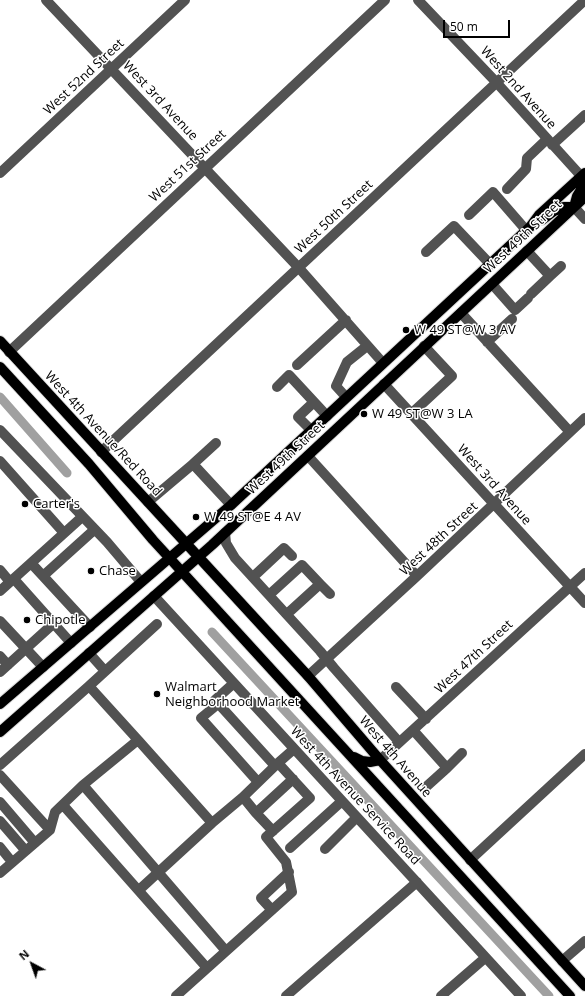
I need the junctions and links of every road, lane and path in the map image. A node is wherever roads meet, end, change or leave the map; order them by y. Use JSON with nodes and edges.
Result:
{"nodes":[{"id":1,"x":46,"y":0,"type":"edge"},
{"id":2,"x":186,"y":0,"type":"edge"},
{"id":3,"x":385,"y":0,"type":"edge"},
{"id":4,"x":418,"y":0,"type":"edge"},
{"id":5,"x":585,"y":0,"type":"edge"},
{"id":6,"x":112,"y":69,"type":"junction"},
{"id":7,"x":496,"y":82,"type":"junction"},
{"id":8,"x":585,"y":115,"type":"edge"},
{"id":9,"x":550,"y":142,"type":"junction"},
{"id":10,"x":205,"y":168,"type":"junction"},
{"id":11,"x":0,"y":173,"type":"edge"},
{"id":12,"x":584,"y":177,"type":"edge"},
{"id":13,"x":507,"y":189,"type":"dead end"},
{"id":14,"x":585,"y":197,"type":"edge"},
{"id":15,"x":574,"y":207,"type":"junction"},
{"id":16,"x":469,"y":215,"type":"dead end"},
{"id":17,"x":585,"y":219,"type":"edge"},
{"id":18,"x":528,"y":228,"type":"junction"},
{"id":19,"x":527,"y":251,"type":"junction"},
{"id":20,"x":426,"y":252,"type":"dead end"},
{"id":21,"x":490,"y":264,"type":"junction"},
{"id":22,"x":561,"y":266,"type":"dead end"},
{"id":23,"x":299,"y":268,"type":"junction"},
{"id":24,"x":550,"y":276,"type":"junction"},
{"id":25,"x":492,"y":284,"type":"junction"},
{"id":26,"x":461,"y":313,"type":"junction"},
{"id":27,"x":512,"y":319,"type":"dead end"},
{"id":28,"x":346,"y":320,"type":"junction"},
{"id":29,"x":0,"y":341,"type":"edge"},
{"id":30,"x":487,"y":342,"type":"junction"},
{"id":31,"x":367,"y":346,"type":"junction"},
{"id":32,"x":424,"y":346,"type":"junction"},
{"id":33,"x":4,"y":350,"type":"edge"},
{"id":34,"x":411,"y":359,"type":"junction"},
{"id":35,"x":384,"y":363,"type":"junction"},
{"id":36,"x":297,"y":365,"type":"dead end"},
{"id":37,"x":0,"y":367,"type":"edge"},
{"id":38,"x":384,"y":384,"type":"junction"},
{"id":39,"x":277,"y":387,"type":"dead end"},
{"id":40,"x":370,"y":397,"type":"junction"},
{"id":41,"x":346,"y":398,"type":"junction"},
{"id":42,"x":314,"y":402,"type":"junction"},
{"id":43,"x":411,"y":414,"type":"junction"},
{"id":44,"x":327,"y":416,"type":"junction"},
{"id":45,"x":585,"y":418,"type":"edge"},
{"id":46,"x":0,"y":430,"type":"edge"},
{"id":47,"x":311,"y":430,"type":"junction"},
{"id":48,"x":570,"y":432,"type":"junction"},
{"id":49,"x":216,"y":443,"type":"dead end"},
{"id":50,"x":101,"y":452,"type":"junction"},
{"id":51,"x":308,"y":456,"type":"junction"},
{"id":52,"x":0,"y":461,"type":"edge"},
{"id":53,"x":193,"y":464,"type":"junction"},
{"id":54,"x":148,"y":502,"type":"junction"},
{"id":55,"x":231,"y":505,"type":"junction"},
{"id":56,"x":494,"y":505,"type":"junction"},
{"id":57,"x":82,"y":517,"type":"junction"},
{"id":58,"x":94,"y":530,"type":"junction"},
{"id":59,"x":64,"y":533,"type":"junction"},
{"id":60,"x":225,"y":533,"type":"junction"},
{"id":61,"x":187,"y":544,"type":"junction"},
{"id":62,"x":292,"y":556,"type":"dead end"},
{"id":63,"x":199,"y":557,"type":"junction"},
{"id":64,"x":170,"y":558,"type":"junction"},
{"id":65,"x":31,"y":563,"type":"junction"},
{"id":66,"x":0,"y":570,"type":"edge"},
{"id":67,"x":182,"y":571,"type":"junction"},
{"id":68,"x":585,"y":573,"type":"edge"},
{"id":69,"x":43,"y":576,"type":"junction"},
{"id":70,"x":417,"y":576,"type":"junction"},
{"id":71,"x":253,"y":577,"type":"junction"},
{"id":72,"x":12,"y":580,"type":"junction"},
{"id":73,"x":141,"y":582,"type":"junction"},
{"id":74,"x":320,"y":584,"type":"junction"},
{"id":75,"x":570,"y":587,"type":"junction"},
{"id":76,"x":0,"y":591,"type":"edge"},
{"id":77,"x":330,"y":594,"type":"dead end"},
{"id":78,"x":269,"y":595,"type":"junction"},
{"id":79,"x":154,"y":596,"type":"junction"},
{"id":80,"x":585,"y":603,"type":"edge"},
{"id":81,"x":287,"y":614,"type":"junction"},
{"id":82,"x":0,"y":621,"type":"edge"},
{"id":83,"x":53,"y":624,"type":"junction"},
{"id":84,"x":157,"y":624,"type":"dead end"},
{"id":85,"x":90,"y":627,"type":"junction"},
{"id":86,"x":71,"y":643,"type":"junction"},
{"id":87,"x":26,"y":649,"type":"junction"},
{"id":88,"x":89,"y":653,"type":"junction"},
{"id":89,"x":0,"y":656,"type":"edge"},
{"id":90,"x":327,"y":659,"type":"junction"},
{"id":91,"x":8,"y":665,"type":"junction"},
{"id":92,"x":43,"y":667,"type":"junction"},
{"id":93,"x":105,"y":671,"type":"junction"},
{"id":94,"x":0,"y":672,"type":"edge"},
{"id":95,"x":308,"y":676,"type":"junction"},
{"id":96,"x":234,"y":683,"type":"junction"},
{"id":97,"x":89,"y":686,"type":"junction"},
{"id":98,"x":396,"y":687,"type":"dead end"},
{"id":99,"x":0,"y":704,"type":"edge"},
{"id":100,"x":218,"y":704,"type":"junction"},
{"id":101,"x":426,"y":719,"type":"junction"},
{"id":102,"x":414,"y":730,"type":"junction"},
{"id":103,"x":0,"y":732,"type":"edge"},
{"id":104,"x":138,"y":740,"type":"junction"},
{"id":105,"x":400,"y":742,"type":"junction"},
{"id":106,"x":294,"y":749,"type":"junction"},
{"id":107,"x":462,"y":753,"type":"dead end"},
{"id":108,"x":585,"y":754,"type":"edge"},
{"id":109,"x":350,"y":756,"type":"junction"},
{"id":110,"x":380,"y":760,"type":"junction"},
{"id":111,"x":0,"y":765,"type":"edge"},
{"id":112,"x":277,"y":765,"type":"junction"},
{"id":113,"x":447,"y":768,"type":"junction"},
{"id":114,"x":0,"y":775,"type":"edge"},
{"id":115,"x":293,"y":779,"type":"junction"},
{"id":116,"x":258,"y":782,"type":"junction"},
{"id":117,"x":83,"y":786,"type":"junction"},
{"id":118,"x":427,"y":786,"type":"dead end"},
{"id":119,"x":243,"y":797,"type":"junction"},
{"id":120,"x":342,"y":801,"type":"junction"},
{"id":121,"x":0,"y":802,"type":"edge"},
{"id":122,"x":63,"y":805,"type":"junction"},
{"id":123,"x":256,"y":813,"type":"junction"},
{"id":124,"x":357,"y":817,"type":"junction"},
{"id":125,"x":0,"y":821,"type":"edge"},
{"id":126,"x":212,"y":823,"type":"junction"},
{"id":127,"x":50,"y":830,"type":"junction"},
{"id":128,"x":273,"y":831,"type":"junction"},
{"id":129,"x":35,"y":843,"type":"junction"},
{"id":130,"x":0,"y":847,"type":"edge"},
{"id":131,"x":290,"y":848,"type":"dead end"},
{"id":132,"x":325,"y":849,"type":"dead end"},
{"id":133,"x":25,"y":850,"type":"junction"},
{"id":134,"x":442,"y":856,"type":"junction"},
{"id":135,"x":470,"y":860,"type":"junction"},
{"id":136,"x":12,"y":862,"type":"junction"},
{"id":137,"x":288,"y":872,"type":"junction"},
{"id":138,"x":0,"y":873,"type":"edge"},
{"id":139,"x":158,"y":873,"type":"junction"},
{"id":140,"x":416,"y":882,"type":"junction"},
{"id":141,"x":139,"y":890,"type":"junction"},
{"id":142,"x":272,"y":910,"type":"junction"},
{"id":143,"x":585,"y":941,"type":"edge"},
{"id":144,"x":226,"y":951,"type":"junction"},
{"id":145,"x":485,"y":958,"type":"junction"},
{"id":146,"x":562,"y":962,"type":"junction"},
{"id":147,"x":207,"y":968,"type":"junction"},
{"id":148,"x":585,"y":986,"type":"edge"},
{"id":149,"x":176,"y":996,"type":"edge"},
{"id":150,"x":286,"y":996,"type":"edge"},
{"id":151,"x":441,"y":996,"type":"edge"},
{"id":152,"x":521,"y":996,"type":"edge"},
{"id":153,"x":570,"y":996,"type":"edge"}],
"edges":[{"from":1,"to":6,"type":"street","name":"West 3rd Avenue"},
{"from":2,"to":6,"type":"street","name":"West 52nd Street"},
{"from":3,"to":10,"type":"street","name":"West 51st Street"},
{"from":4,"to":7,"type":"street","name":"West 2nd Avenue"},
{"from":5,"to":7,"type":"street","name":"West 50th Street"},
{"from":6,"to":10,"type":"street","name":"West 3rd Avenue"},
{"from":6,"to":11,"type":"street","name":"West 52nd Street"},
{"from":7,"to":9,"type":"street","name":"West 2nd Avenue"},
{"from":7,"to":23,"type":"street","name":"West 50th Street"},
{"from":8,"to":9,"type":"street"},
{"from":9,"to":12,"type":"street","name":"West 2nd Avenue"},
{"from":9,"to":13,"type":"street"},
{"from":10,"to":23,"type":"street","name":"West 3rd Avenue"},
{"from":10,"to":33,"type":"street","name":"West 51st Street"},
{"from":12,"to":15,"type":"main road"},
{"from":12,"to":18,"type":"main road","name":"West 49th Street"},
{"from":14,"to":15,"type":"main road","name":"West 49th Street"},
{"from":15,"to":17,"type":"street"},
{"from":15,"to":18,"type":"main road"},
{"from":15,"to":19,"type":"main road","name":"West 49th Street"},
{"from":16,"to":18,"type":"street"},
{"from":18,"to":21,"type":"main road","name":"West 49th Street"},
{"from":19,"to":24,"type":"street"},
{"from":19,"to":25,"type":"main road","name":"West 49th Street"},
{"from":20,"to":21,"type":"street"},
{"from":21,"to":35,"type":"main road","name":"West 49th Street"},
{"from":22,"to":24,"type":"street"},
{"from":23,"to":28,"type":"street","name":"West 3rd Avenue"},
{"from":23,"to":50,"type":"street","name":"West 50th Street"},
{"from":24,"to":25,"type":"street"},
{"from":25,"to":26,"type":"main road","name":"West 49th Street"},
{"from":26,"to":30,"type":"street"},
{"from":26,"to":32,"type":"main road","name":"West 49th Street"},
{"from":27,"to":30,"type":"street"},
{"from":28,"to":31,"type":"street","name":"West 3rd Avenue"},
{"from":28,"to":36,"type":"street"},
{"from":29,"to":33,"type":"main road","name":"West 4th Avenue/Red Road"},
{"from":30,"to":48,"type":"street"},
{"from":31,"to":35,"type":"street","name":"West 3rd Avenue"},
{"from":31,"to":41,"type":"street"},
{"from":32,"to":34,"type":"main road","name":"West 49th Street"},
{"from":32,"to":43,"type":"street"},
{"from":33,"to":50,"type":"main road","name":"West 4th Avenue/Red Road"},
{"from":34,"to":35,"type":"main road"},
{"from":34,"to":38,"type":"main road","name":"West 49th Street"},
{"from":35,"to":40,"type":"main road"},
{"from":35,"to":41,"type":"main road","name":"West 49th Street"},
{"from":37,"to":64,"type":"main road"},
{"from":38,"to":40,"type":"main road","name":"West 49th Street"},
{"from":38,"to":43,"type":"street","name":"West 3rd Avenue"},
{"from":39,"to":42,"type":"street"},
{"from":40,"to":51,"type":"main road","name":"West 49th Street"},
{"from":41,"to":44,"type":"main road","name":"West 49th Street"},
{"from":42,"to":44,"type":"street"},
{"from":42,"to":47,"type":"street"},
{"from":43,"to":56,"type":"street","name":"West 3rd Avenue"},
{"from":44,"to":47,"type":"main road","name":"West 49th Street"},
{"from":45,"to":48,"type":"street","name":"West 48th Street"},
{"from":46,"to":57,"type":"street"},
{"from":47,"to":55,"type":"main road","name":"West 49th Street"},
{"from":48,"to":56,"type":"street","name":"West 48th Street"},
{"from":49,"to":53,"type":"street"},
{"from":50,"to":54,"type":"main road","name":"West 4th Avenue/Red Road"},
{"from":51,"to":60,"type":"main road","name":"West 49th Street"},
{"from":51,"to":70,"type":"street"},
{"from":52,"to":59,"type":"street"},
{"from":53,"to":54,"type":"street"},
{"from":53,"to":55,"type":"street"},
{"from":54,"to":61,"type":"main road","name":"West 4th Avenue/Red Road"},
{"from":55,"to":61,"type":"main road","name":"West 49th Street"},
{"from":56,"to":70,"type":"street","name":"West 48th Street"},
{"from":56,"to":75,"type":"street","name":"West 3rd Avenue"},
{"from":57,"to":58,"type":"street"},
{"from":57,"to":59,"type":"street"},
{"from":58,"to":69,"type":"street"},
{"from":58,"to":73,"type":"street"},
{"from":59,"to":65,"type":"street"},
{"from":60,"to":63,"type":"main road","name":"West 49th Street"},
{"from":60,"to":71,"type":"street"},
{"from":61,"to":63,"type":"main road","name":"West 4th Avenue"},
{"from":61,"to":64,"type":"main road","name":"West 49th Street"},
{"from":62,"to":71,"type":"street"},
{"from":63,"to":67,"type":"main road","name":"West 49th Street"},
{"from":63,"to":95,"type":"main road","name":"West 4th Avenue"},
{"from":64,"to":67,"type":"main road"},
{"from":64,"to":73,"type":"main road","name":"West 49th Street"},
{"from":65,"to":69,"type":"street"},
{"from":65,"to":72,"type":"street"},
{"from":66,"to":72,"type":"street"},
{"from":67,"to":79,"type":"main road","name":"West 49th Street"},
{"from":67,"to":109,"type":"main road"},
{"from":68,"to":75,"type":"street","name":"West 47th Street"},
{"from":69,"to":85,"type":"street"},
{"from":70,"to":90,"type":"street","name":"West 48th Street"},
{"from":71,"to":78,"type":"street"},
{"from":72,"to":76,"type":"street"},
{"from":72,"to":83,"type":"street"},
{"from":73,"to":85,"type":"main road","name":"West 49th Street"},
{"from":74,"to":77,"type":"street"},
{"from":74,"to":78,"type":"street"},
{"from":74,"to":81,"type":"street"},
{"from":75,"to":80,"type":"street","name":"West 3rd Avenue"},
{"from":75,"to":101,"type":"street","name":"West 47th Street"},
{"from":78,"to":81,"type":"street"},
{"from":79,"to":88,"type":"main road","name":"West 49th Street"},
{"from":79,"to":96,"type":"street","name":"West 4th Avenue Service Road"},
{"from":81,"to":90,"type":"street"},
{"from":82,"to":87,"type":"street"},
{"from":83,"to":86,"type":"street"},
{"from":83,"to":87,"type":"street"},
{"from":84,"to":93,"type":"street"},
{"from":85,"to":86,"type":"main road","name":"West 49th Street"},
{"from":86,"to":92,"type":"main road","name":"West 49th Street"},
{"from":87,"to":91,"type":"street"},
{"from":87,"to":92,"type":"street"},
{"from":88,"to":93,"type":"street"},
{"from":88,"to":103,"type":"main road","name":"West 49th Street"},
{"from":89,"to":91,"type":"street"},
{"from":90,"to":95,"type":"street","name":"West 48th Street"},
{"from":90,"to":105,"type":"street"},
{"from":91,"to":94,"type":"street"},
{"from":92,"to":99,"type":"main road","name":"West 49th Street"},
{"from":93,"to":97,"type":"street"},
{"from":95,"to":110,"type":"main road","name":"West 4th Avenue"},
{"from":96,"to":100,"type":"street"},
{"from":96,"to":106,"type":"street","name":"West 4th Avenue Service Road"},
{"from":97,"to":104,"type":"street"},
{"from":97,"to":111,"type":"street"},
{"from":98,"to":101,"type":"street"},
{"from":100,"to":112,"type":"street"},
{"from":100,"to":116,"type":"street"},
{"from":101,"to":102,"type":"street","name":"West 47th Street"},
{"from":102,"to":105,"type":"street","name":"West 47th Street"},
{"from":102,"to":113,"type":"street"},
{"from":104,"to":117,"type":"street"},
{"from":104,"to":126,"type":"street"},
{"from":105,"to":110,"type":"street","name":"West 47th Street"},
{"from":106,"to":112,"type":"street"},
{"from":106,"to":120,"type":"street","name":"West 4th Avenue Service Road"},
{"from":107,"to":113,"type":"street"},
{"from":108,"to":135,"type":"street"},
{"from":109,"to":110,"type":"main road"},
{"from":109,"to":134,"type":"main road"},
{"from":110,"to":135,"type":"main road","name":"West 4th Avenue"},
{"from":112,"to":115,"type":"street"},
{"from":112,"to":116,"type":"street"},
{"from":113,"to":118,"type":"street"},
{"from":114,"to":127,"type":"street"},
{"from":115,"to":123,"type":"street"},
{"from":115,"to":128,"type":"street"},
{"from":116,"to":119,"type":"street"},
{"from":117,"to":122,"type":"street"},
{"from":117,"to":139,"type":"street"},
{"from":119,"to":123,"type":"street"},
{"from":119,"to":126,"type":"street"},
{"from":120,"to":124,"type":"street","name":"West 4th Avenue Service Road"},
{"from":120,"to":131,"type":"street"},
{"from":121,"to":129,"type":"street"},
{"from":122,"to":127,"type":"street"},
{"from":122,"to":141,"type":"street"},
{"from":123,"to":128,"type":"street"},
{"from":124,"to":132,"type":"street"},
{"from":124,"to":140,"type":"street","name":"West 4th Avenue Service Road"},
{"from":125,"to":133,"type":"street"},
{"from":126,"to":139,"type":"street"},
{"from":127,"to":129,"type":"street"},
{"from":128,"to":137,"type":"street"},
{"from":129,"to":133,"type":"street"},
{"from":130,"to":136,"type":"street"},
{"from":133,"to":136,"type":"street"},
{"from":134,"to":135,"type":"main road"},
{"from":134,"to":153,"type":"main road"},
{"from":135,"to":146,"type":"main road","name":"West 4th Avenue"},
{"from":136,"to":138,"type":"street"},
{"from":137,"to":142,"type":"street"},
{"from":137,"to":142,"type":"street"},
{"from":139,"to":141,"type":"street"},
{"from":139,"to":144,"type":"street"},
{"from":140,"to":145,"type":"street","name":"West 4th Avenue Service Road"},
{"from":140,"to":150,"type":"street"},
{"from":141,"to":147,"type":"street"},
{"from":142,"to":144,"type":"street"},
{"from":143,"to":146,"type":"street"},
{"from":144,"to":147,"type":"street"},
{"from":145,"to":151,"type":"street"},
{"from":145,"to":152,"type":"street","name":"West 4th Avenue Service Road"},
{"from":146,"to":148,"type":"main road","name":"West 4th Avenue"},
{"from":147,"to":149,"type":"street"}]}
